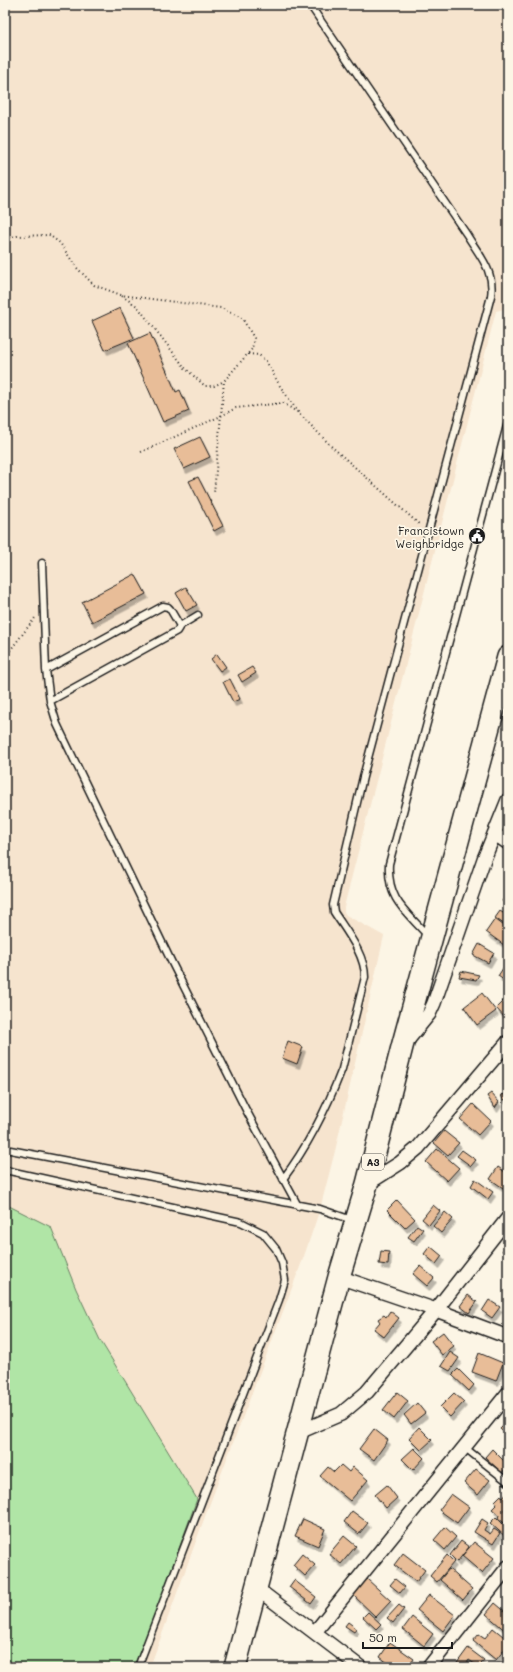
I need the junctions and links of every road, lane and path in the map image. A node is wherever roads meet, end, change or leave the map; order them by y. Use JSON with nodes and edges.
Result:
{"nodes":[{"id":1,"x":310,"y":5,"type":"edge"},
{"id":2,"x":5,"y":238,"type":"edge"},
{"id":3,"x":121,"y":295,"type":"junction"},
{"id":4,"x":247,"y":354,"type":"junction"},
{"id":5,"x":224,"y":380,"type":"junction"},
{"id":6,"x":298,"y":412,"type":"junction"},
{"id":7,"x":221,"y":416,"type":"junction"},
{"id":8,"x":508,"y":422,"type":"edge"},
{"id":9,"x":141,"y":452,"type":"dead end"},
{"id":10,"x":214,"y":493,"type":"dead end"},
{"id":11,"x":429,"y":532,"type":"junction"},
{"id":12,"x":42,"y":563,"type":"dead end"},
{"id":13,"x":44,"y":608,"type":"junction"},
{"id":14,"x":198,"y":615,"type":"dead end"},
{"id":15,"x":180,"y":626,"type":"junction"},
{"id":16,"x":5,"y":657,"type":"edge"},
{"id":17,"x":508,"y":657,"type":"edge"},
{"id":18,"x":46,"y":670,"type":"junction"},
{"id":19,"x":50,"y":701,"type":"junction"},
{"id":20,"x":508,"y":800,"type":"edge"},
{"id":21,"x":495,"y":834,"type":"junction"},
{"id":22,"x":508,"y":843,"type":"edge"},
{"id":23,"x":431,"y":940,"type":"junction"},
{"id":24,"x":402,"y":1047,"type":"junction"},
{"id":25,"x":506,"y":1049,"type":"edge"},
{"id":26,"x":5,"y":1149,"type":"edge"},
{"id":27,"x":5,"y":1170,"type":"edge"},
{"id":28,"x":283,"y":1179,"type":"junction"},
{"id":29,"x":367,"y":1184,"type":"junction"},
{"id":30,"x":298,"y":1206,"type":"junction"},
{"id":31,"x":508,"y":1218,"type":"edge"},
{"id":32,"x":356,"y":1221,"type":"junction"},
{"id":33,"x":339,"y":1277,"type":"junction"},
{"id":34,"x":436,"y":1310,"type":"junction"},
{"id":35,"x":508,"y":1337,"type":"edge"},
{"id":36,"x":508,"y":1393,"type":"edge"},
{"id":37,"x":297,"y":1433,"type":"junction"},
{"id":38,"x":464,"y":1447,"type":"junction"},
{"id":39,"x":508,"y":1482,"type":"edge"},
{"id":40,"x":508,"y":1567,"type":"edge"},
{"id":41,"x":256,"y":1588,"type":"junction"},
{"id":42,"x":316,"y":1632,"type":"junction"},
{"id":43,"x":138,"y":1667,"type":"edge"},
{"id":44,"x":235,"y":1667,"type":"edge"},
{"id":45,"x":360,"y":1667,"type":"edge"},
{"id":46,"x":429,"y":1667,"type":"edge"}],
"edges":[{"from":1,"to":11,"type":"lane"},
{"from":2,"to":3,"type":"path"},
{"from":3,"to":4,"type":"path"},
{"from":3,"to":5,"type":"path"},
{"from":4,"to":5,"type":"path"},
{"from":4,"to":6,"type":"path"},
{"from":5,"to":7,"type":"path"},
{"from":6,"to":7,"type":"path"},
{"from":6,"to":11,"type":"path"},
{"from":7,"to":9,"type":"path"},
{"from":7,"to":10,"type":"path"},
{"from":8,"to":23,"type":"lane"},
{"from":11,"to":28,"type":"lane"},
{"from":12,"to":13,"type":"lane"},
{"from":13,"to":16,"type":"path"},
{"from":13,"to":18,"type":"lane"},
{"from":14,"to":15,"type":"lane"},
{"from":15,"to":18,"type":"lane"},
{"from":15,"to":19,"type":"lane"},
{"from":17,"to":23,"type":"highway","number":"A3"},
{"from":18,"to":19,"type":"lane"},
{"from":19,"to":28,"type":"lane"},
{"from":20,"to":21,"type":"street"},
{"from":21,"to":22,"type":"street"},
{"from":21,"to":24,"type":"street"},
{"from":23,"to":24,"type":"highway","number":"A3"},
{"from":24,"to":29,"type":"highway","number":"A3"},
{"from":25,"to":29,"type":"street"},
{"from":26,"to":30,"type":"lane"},
{"from":27,"to":43,"type":"lane"},
{"from":28,"to":30,"type":"lane"},
{"from":29,"to":32,"type":"highway","number":"A3"},
{"from":30,"to":32,"type":"lane"},
{"from":31,"to":34,"type":"street"},
{"from":32,"to":33,"type":"highway","number":"A3"},
{"from":33,"to":34,"type":"street"},
{"from":33,"to":37,"type":"highway","number":"A3"},
{"from":34,"to":35,"type":"street"},
{"from":34,"to":37,"type":"street"},
{"from":36,"to":38,"type":"street"},
{"from":37,"to":41,"type":"highway","number":"A3"},
{"from":38,"to":39,"type":"lane"},
{"from":38,"to":42,"type":"street"},
{"from":40,"to":46,"type":"street"},
{"from":41,"to":42,"type":"street"},
{"from":41,"to":44,"type":"highway","number":"A3"},
{"from":42,"to":45,"type":"street"}]}
